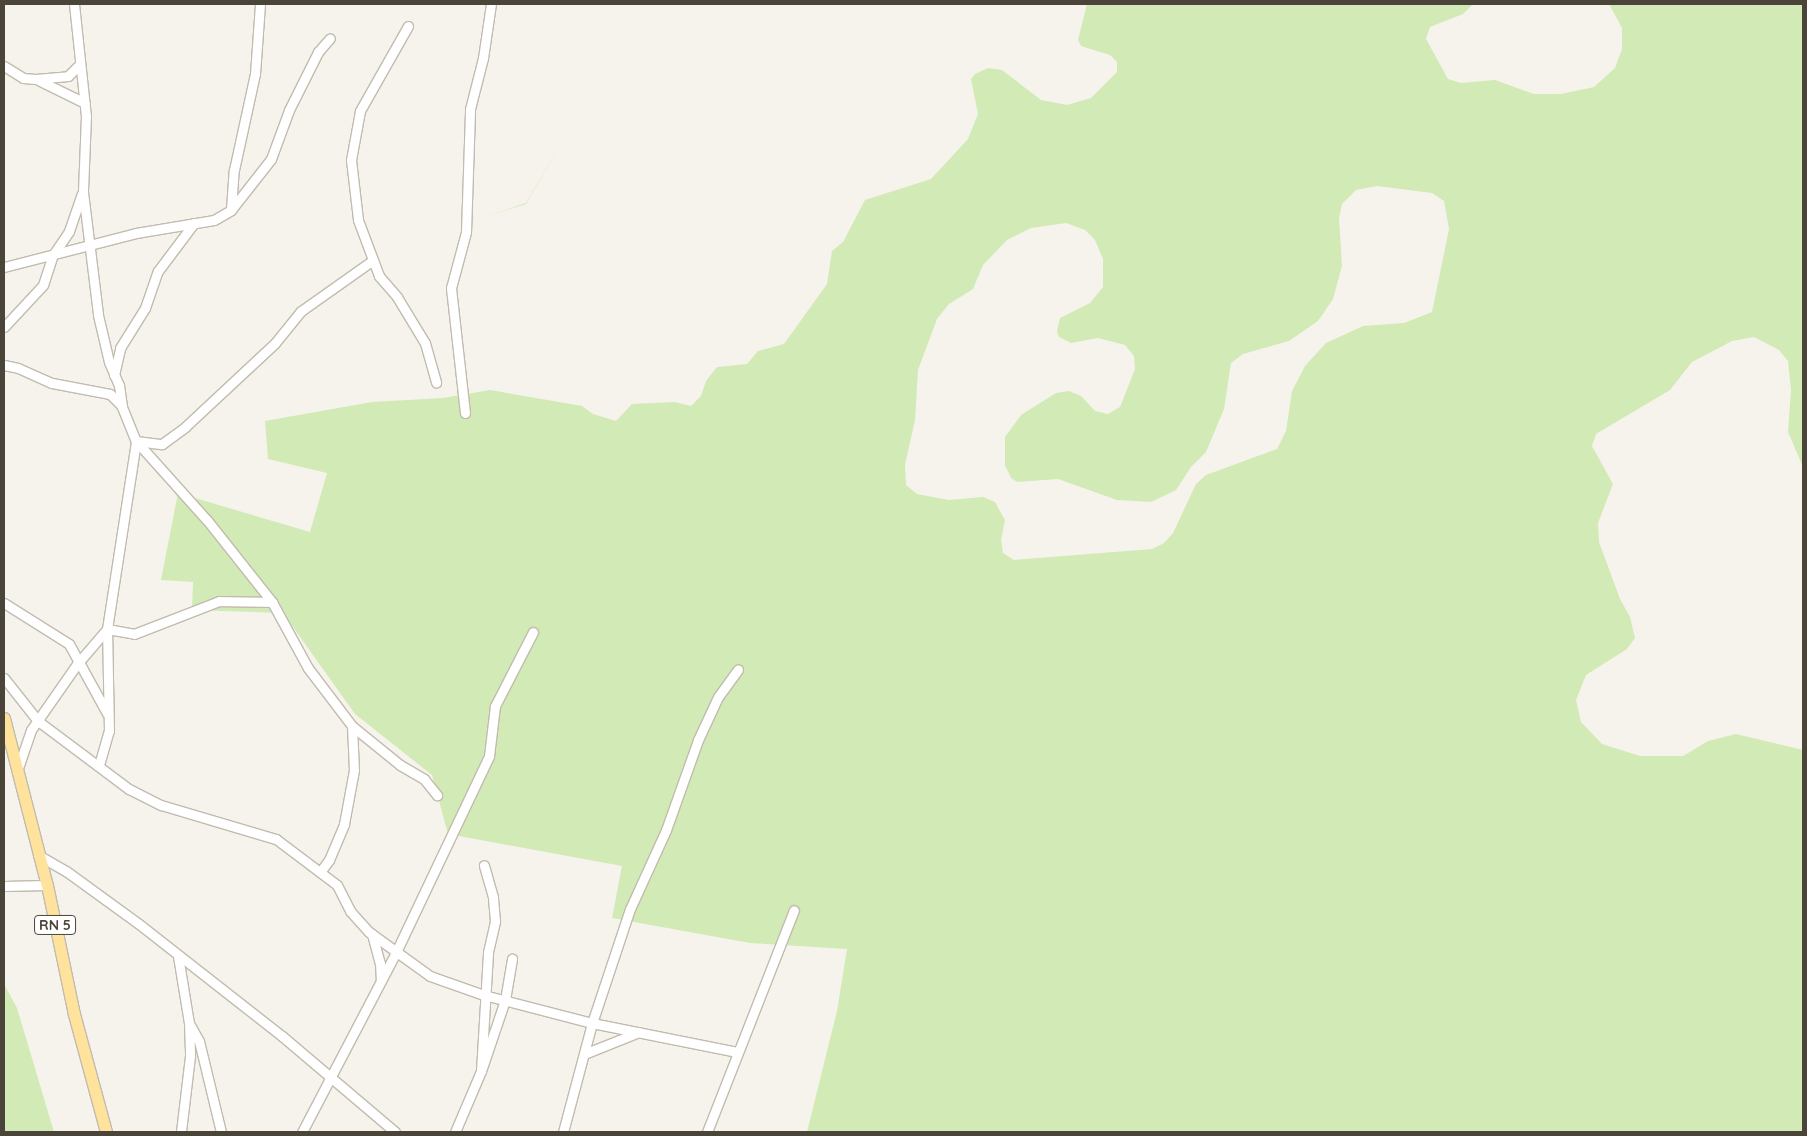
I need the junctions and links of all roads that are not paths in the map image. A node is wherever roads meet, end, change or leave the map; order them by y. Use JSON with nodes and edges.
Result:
{"nodes":[{"id":1,"x":74,"y":4,"type":"edge"},
{"id":2,"x":260,"y":4,"type":"edge"},
{"id":3,"x":491,"y":4,"type":"edge"},
{"id":4,"x":408,"y":26,"type":"dead end"},
{"id":5,"x":330,"y":38,"type":"dead end"},
{"id":6,"x":79,"y":65,"type":"junction"},
{"id":7,"x":4,"y":66,"type":"edge"},
{"id":8,"x":35,"y":79,"type":"junction"},
{"id":9,"x":85,"y":103,"type":"junction"},
{"id":10,"x":83,"y":192,"type":"junction"},
{"id":11,"x":231,"y":210,"type":"junction"},
{"id":12,"x":194,"y":222,"type":"junction"},
{"id":13,"x":89,"y":246,"type":"junction"},
{"id":14,"x":53,"y":255,"type":"junction"},
{"id":15,"x":374,"y":260,"type":"junction"},
{"id":16,"x":4,"y":267,"type":"edge"},
{"id":17,"x":4,"y":327,"type":"edge"},
{"id":18,"x":4,"y":365,"type":"edge"},
{"id":19,"x":114,"y":376,"type":"junction"},
{"id":20,"x":436,"y":382,"type":"dead end"},
{"id":21,"x":122,"y":406,"type":"junction"},
{"id":22,"x":465,"y":413,"type":"dead end"},
{"id":23,"x":136,"y":442,"type":"junction"},
{"id":24,"x":4,"y":602,"type":"edge"},
{"id":25,"x":272,"y":602,"type":"junction"},
{"id":26,"x":107,"y":629,"type":"junction"},
{"id":27,"x":533,"y":632,"type":"dead end"},
{"id":28,"x":79,"y":661,"type":"junction"},
{"id":29,"x":738,"y":669,"type":"dead end"},
{"id":30,"x":4,"y":678,"type":"edge"},
{"id":31,"x":108,"y":716,"type":"junction"},
{"id":32,"x":4,"y":718,"type":"edge"},
{"id":33,"x":38,"y":721,"type":"junction"},
{"id":34,"x":352,"y":726,"type":"junction"},
{"id":35,"x":99,"y":765,"type":"junction"},
{"id":36,"x":16,"y":772,"type":"junction"},
{"id":37,"x":437,"y":795,"type":"dead end"},
{"id":38,"x":38,"y":856,"type":"junction"},
{"id":39,"x":484,"y":865,"type":"dead end"},
{"id":40,"x":320,"y":872,"type":"junction"},
{"id":41,"x":47,"y":885,"type":"junction"},
{"id":42,"x":4,"y":886,"type":"edge"},
{"id":43,"x":794,"y":910,"type":"dead end"},
{"id":44,"x":372,"y":934,"type":"junction"},
{"id":45,"x":397,"y":950,"type":"junction"},
{"id":46,"x":178,"y":956,"type":"junction"},
{"id":47,"x":512,"y":959,"type":"dead end"},
{"id":48,"x":381,"y":981,"type":"junction"},
{"id":49,"x":484,"y":995,"type":"junction"},
{"id":50,"x":505,"y":1000,"type":"junction"},
{"id":51,"x":189,"y":1023,"type":"junction"},
{"id":52,"x":592,"y":1023,"type":"junction"},
{"id":53,"x":639,"y":1032,"type":"junction"},
{"id":54,"x":737,"y":1052,"type":"junction"},
{"id":55,"x":584,"y":1054,"type":"junction"},
{"id":56,"x":481,"y":1072,"type":"junction"},
{"id":57,"x":330,"y":1076,"type":"junction"},
{"id":58,"x":106,"y":1132,"type":"edge"},
{"id":59,"x":181,"y":1132,"type":"edge"},
{"id":60,"x":221,"y":1132,"type":"edge"},
{"id":61,"x":302,"y":1132,"type":"edge"},
{"id":62,"x":395,"y":1132,"type":"edge"},
{"id":63,"x":455,"y":1132,"type":"edge"},
{"id":64,"x":563,"y":1132,"type":"edge"},
{"id":65,"x":707,"y":1132,"type":"edge"}],
"edges":[{"from":1,"to":6,"type":"street"},
{"from":2,"to":11,"type":"street"},
{"from":3,"to":22,"type":"street"},
{"from":4,"to":15,"type":"street"},
{"from":5,"to":11,"type":"street"},
{"from":6,"to":8,"type":"street"},
{"from":6,"to":9,"type":"street"},
{"from":7,"to":8,"type":"street"},
{"from":8,"to":9,"type":"street"},
{"from":9,"to":10,"type":"street"},
{"from":10,"to":13,"type":"street"},
{"from":10,"to":14,"type":"street"},
{"from":11,"to":12,"type":"street"},
{"from":12,"to":13,"type":"street"},
{"from":12,"to":19,"type":"street"},
{"from":13,"to":14,"type":"street"},
{"from":13,"to":19,"type":"street"},
{"from":14,"to":16,"type":"street"},
{"from":14,"to":17,"type":"street"},
{"from":15,"to":20,"type":"street"},
{"from":15,"to":23,"type":"street"},
{"from":18,"to":21,"type":"street"},
{"from":19,"to":21,"type":"street"},
{"from":21,"to":23,"type":"street"},
{"from":23,"to":25,"type":"street"},
{"from":23,"to":26,"type":"street"},
{"from":24,"to":28,"type":"street"},
{"from":25,"to":26,"type":"street"},
{"from":25,"to":34,"type":"street"},
{"from":26,"to":28,"type":"street"},
{"from":26,"to":31,"type":"street"},
{"from":27,"to":45,"type":"street"},
{"from":28,"to":31,"type":"street"},
{"from":28,"to":33,"type":"street"},
{"from":29,"to":52,"type":"street"},
{"from":30,"to":33,"type":"street"},
{"from":31,"to":35,"type":"street"},
{"from":32,"to":36,"type":"main road","number":"RN 5"},
{"from":33,"to":35,"type":"street"},
{"from":33,"to":36,"type":"street"},
{"from":34,"to":37,"type":"street"},
{"from":34,"to":40,"type":"street"},
{"from":35,"to":40,"type":"street"},
{"from":36,"to":38,"type":"main road","number":"RN 5"},
{"from":38,"to":41,"type":"main road","number":"RN 5"},
{"from":38,"to":46,"type":"street"},
{"from":39,"to":49,"type":"street"},
{"from":40,"to":44,"type":"street"},
{"from":41,"to":42,"type":"street"},
{"from":41,"to":58,"type":"main road","number":"RN 5"},
{"from":43,"to":54,"type":"street"},
{"from":44,"to":45,"type":"street"},
{"from":44,"to":48,"type":"street"},
{"from":45,"to":48,"type":"street"},
{"from":45,"to":49,"type":"street"},
{"from":46,"to":51,"type":"street"},
{"from":46,"to":57,"type":"street"},
{"from":47,"to":50,"type":"street"},
{"from":48,"to":57,"type":"street"},
{"from":49,"to":50,"type":"street"},
{"from":49,"to":56,"type":"street"},
{"from":50,"to":52,"type":"street"},
{"from":50,"to":56,"type":"street"},
{"from":51,"to":59,"type":"street"},
{"from":51,"to":60,"type":"street"},
{"from":52,"to":53,"type":"street"},
{"from":52,"to":55,"type":"street"},
{"from":53,"to":54,"type":"street"},
{"from":53,"to":55,"type":"street"},
{"from":54,"to":65,"type":"street"},
{"from":55,"to":64,"type":"street"},
{"from":56,"to":63,"type":"street"},
{"from":57,"to":61,"type":"street"},
{"from":57,"to":62,"type":"street"}]}
